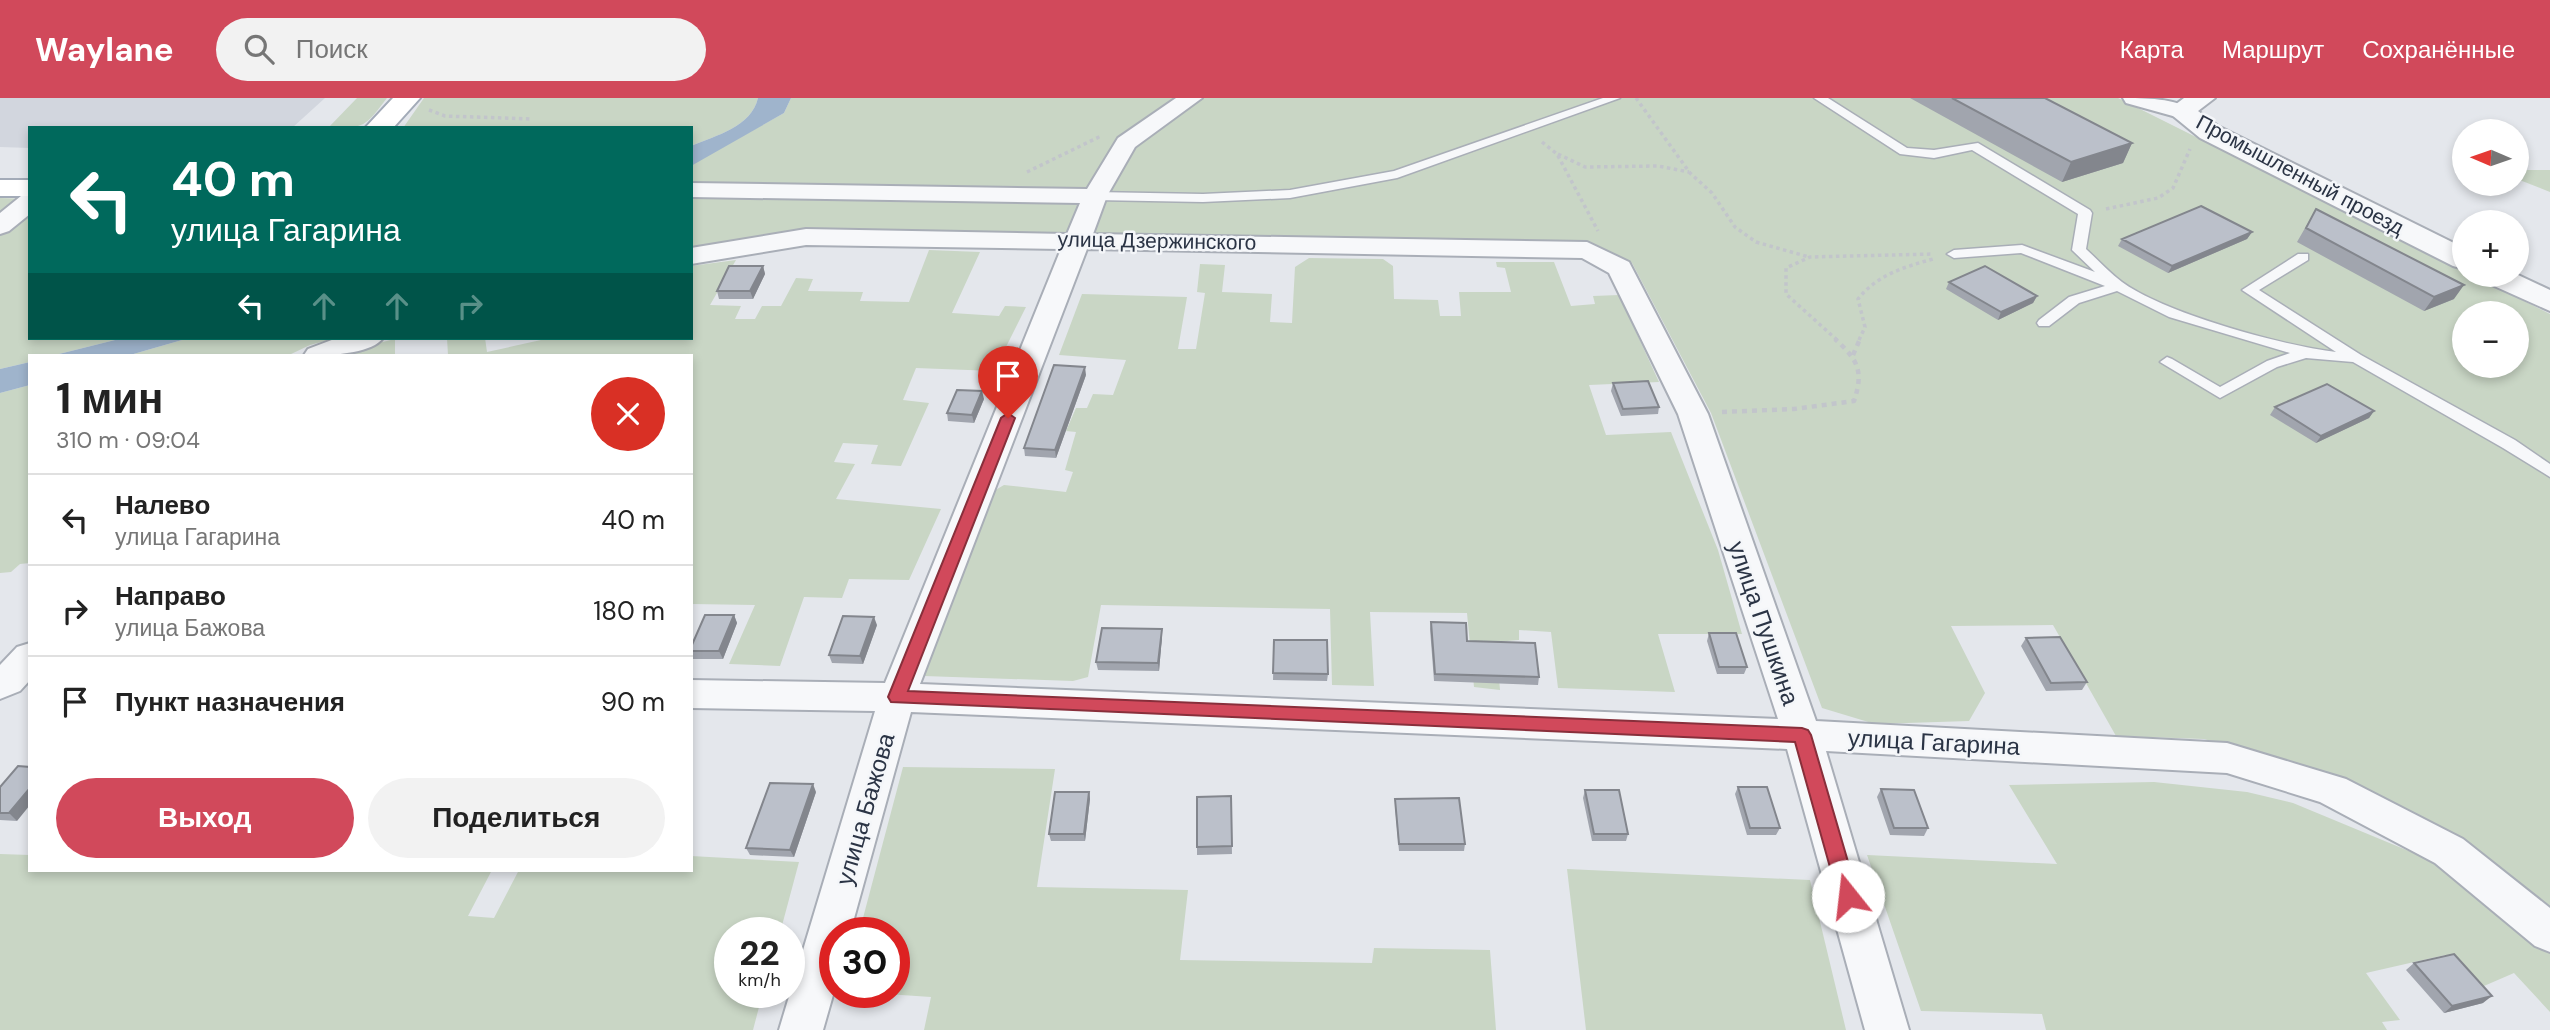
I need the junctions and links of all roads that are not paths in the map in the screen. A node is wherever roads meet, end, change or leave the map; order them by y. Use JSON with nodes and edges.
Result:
{"nodes":[{"id":1,"x":407,"y":98,"type":"edge"},
{"id":2,"x":1191,"y":98,"type":"edge"},
{"id":3,"x":1614,"y":98,"type":"edge"},
{"id":4,"x":1820,"y":98,"type":"edge"},
{"id":5,"x":2134,"y":98,"type":"edge"},
{"id":6,"x":2191,"y":105,"type":"edge"},
{"id":7,"x":380,"y":126,"type":"edge"},
{"id":8,"x":0,"y":188,"type":"edge"},
{"id":9,"x":28,"y":188,"type":"edge"},
{"id":10,"x":696,"y":190,"type":"edge"},
{"id":11,"x":1095,"y":196,"type":"junction"},
{"id":12,"x":28,"y":203,"type":"edge"},
{"id":13,"x":0,"y":226,"type":"edge"},
{"id":14,"x":1079,"y":239,"type":"junction"},
{"id":15,"x":1954,"y":254,"type":"road end"},
{"id":16,"x":2452,"y":254,"type":"edge"},
{"id":17,"x":693,"y":256,"type":"edge"},
{"id":18,"x":2303,"y":257,"type":"dead end"},
{"id":19,"x":1620,"y":268,"type":"joint"},
{"id":20,"x":2118,"y":286,"type":"junction"},
{"id":21,"x":2519,"y":287,"type":"edge"},
{"id":22,"x":2550,"y":302,"type":"edge"},
{"id":23,"x":2044,"y":323,"type":"dead end"},
{"id":24,"x":361,"y":340,"type":"edge"},
{"id":25,"x":2305,"y":353,"type":"junction"},
{"id":26,"x":320,"y":354,"type":"edge"},
{"id":27,"x":2356,"y":358,"type":"junction"},
{"id":28,"x":2166,"y":362,"type":"dead end"},
{"id":29,"x":2550,"y":472,"type":"edge"},
{"id":30,"x":693,"y":694,"type":"edge"},
{"id":31,"x":897,"y":697,"type":"junction"},
{"id":32,"x":1802,"y":735,"type":"junction"},
{"id":33,"x":2550,"y":933,"type":"edge"},
{"id":34,"x":801,"y":1030,"type":"edge"},
{"id":35,"x":1887,"y":1030,"type":"edge"}],
"edges":[{"from":1,"to":7,"type":"main road"},
{"from":2,"to":11,"type":"street","name":"улица Бажова"},
{"from":3,"to":11,"type":"lane"},
{"from":4,"to":20,"type":"lane"},
{"from":5,"to":6,"type":"street","name":"Промышленный проезд"},
{"from":6,"to":16,"type":"street","name":"Промышленный проезд"},
{"from":8,"to":9,"type":"main road"},
{"from":10,"to":11,"type":"street"},
{"from":11,"to":14,"type":"street","name":"улица Бажова"},
{"from":12,"to":13,"type":"street"},
{"from":14,"to":17,"type":"street","name":"улица Дзержинского"},
{"from":14,"to":19,"type":"street","name":"улица Дзержинского"},
{"from":14,"to":31,"type":"street","name":"улица Бажова"},
{"from":15,"to":20,"type":"lane"},
{"from":18,"to":27,"type":"lane"},
{"from":19,"to":32,"type":"street","name":"улица Пушкина"},
{"from":20,"to":23,"type":"lane"},
{"from":20,"to":25,"type":"lane"},
{"from":21,"to":22,"type":"street"},
{"from":24,"to":26,"type":"street"},
{"from":25,"to":27,"type":"lane"},
{"from":25,"to":28,"type":"lane"},
{"from":27,"to":29,"type":"lane"},
{"from":30,"to":31,"type":"street","name":"улица Гагарина"},
{"from":31,"to":32,"type":"street","name":"улица Гагарина"},
{"from":31,"to":34,"type":"street","name":"улица Бажова"},
{"from":32,"to":33,"type":"street","name":"улица Гагарина"},
{"from":32,"to":35,"type":"street","name":"улица Пушкина"}]}
